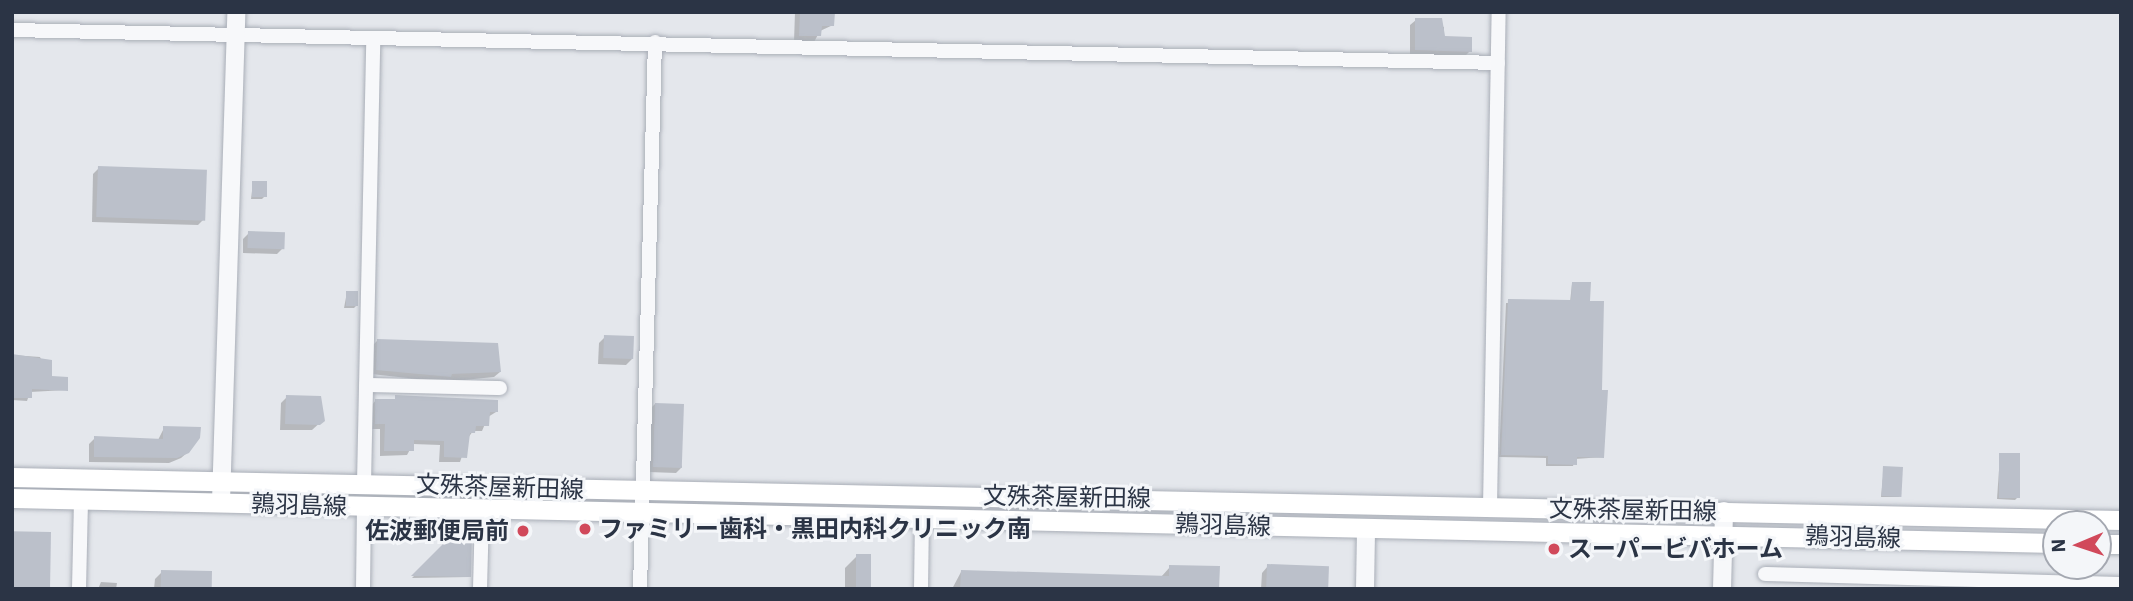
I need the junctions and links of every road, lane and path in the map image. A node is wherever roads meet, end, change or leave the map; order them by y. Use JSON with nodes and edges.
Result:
{"nodes":[{"id":1,"x":236,"y":12,"type":"edge"},
{"id":2,"x":1499,"y":12,"type":"edge"},
{"id":3,"x":12,"y":30,"type":"edge"},
{"id":4,"x":236,"y":34,"type":"junction"},
{"id":5,"x":373,"y":39,"type":"junction"},
{"id":6,"x":655,"y":43,"type":"junction"},
{"id":7,"x":1498,"y":63,"type":"junction"},
{"id":8,"x":366,"y":385,"type":"junction"},
{"id":9,"x":500,"y":388,"type":"dead end"},
{"id":10,"x":12,"y":477,"type":"edge"},
{"id":11,"x":221,"y":479,"type":"junction"},
{"id":12,"x":365,"y":483,"type":"junction"},
{"id":13,"x":643,"y":491,"type":"junction"},
{"id":14,"x":12,"y":499,"type":"edge"},
{"id":15,"x":81,"y":501,"type":"junction"},
{"id":16,"x":221,"y":502,"type":"junction"},
{"id":17,"x":364,"y":507,"type":"junction"},
{"id":18,"x":1490,"y":507,"type":"junction"},
{"id":19,"x":482,"y":510,"type":"junction"},
{"id":20,"x":1724,"y":511,"type":"junction"},
{"id":21,"x":642,"y":514,"type":"junction"},
{"id":22,"x":922,"y":517,"type":"junction"},
{"id":23,"x":2121,"y":520,"type":"edge"},
{"id":24,"x":1366,"y":529,"type":"junction"},
{"id":25,"x":1723,"y":535,"type":"junction"},
{"id":26,"x":2042,"y":543,"type":"edge"},
{"id":27,"x":1765,"y":574,"type":"dead end"},
{"id":28,"x":1887,"y":583,"type":"edge"},
{"id":29,"x":2121,"y":584,"type":"edge"},
{"id":30,"x":2045,"y":585,"type":"edge"},
{"id":31,"x":79,"y":589,"type":"edge"},
{"id":32,"x":363,"y":589,"type":"edge"},
{"id":33,"x":480,"y":589,"type":"edge"},
{"id":34,"x":640,"y":589,"type":"edge"},
{"id":35,"x":921,"y":589,"type":"edge"},
{"id":36,"x":1364,"y":589,"type":"edge"},
{"id":37,"x":1723,"y":589,"type":"edge"}],
"edges":[{"from":1,"to":4,"type":"street"},
{"from":2,"to":7,"type":"street"},
{"from":3,"to":4,"type":"street"},
{"from":4,"to":5,"type":"street"},
{"from":4,"to":11,"type":"street"},
{"from":5,"to":6,"type":"street"},
{"from":5,"to":8,"type":"street"},
{"from":6,"to":7,"type":"street"},
{"from":6,"to":13,"type":"street"},
{"from":7,"to":18,"type":"street"},
{"from":8,"to":9,"type":"street"},
{"from":8,"to":12,"type":"street"},
{"from":10,"to":11,"type":"main road","name":"文殊茶屋新田線"},
{"from":11,"to":12,"type":"main road","name":"文殊茶屋新田線"},
{"from":11,"to":16,"type":"street"},
{"from":12,"to":13,"type":"main road","name":"文殊茶屋新田線"},
{"from":13,"to":18,"type":"main road","name":"文殊茶屋新田線"},
{"from":13,"to":21,"type":"street"},
{"from":14,"to":15,"type":"main road","name":"鶉羽島線"},
{"from":15,"to":16,"type":"main road","name":"鶉羽島線"},
{"from":15,"to":31,"type":"street"},
{"from":16,"to":17,"type":"main road","name":"鶉羽島線"},
{"from":17,"to":19,"type":"main road","name":"鶉羽島線"},
{"from":17,"to":32,"type":"street"},
{"from":18,"to":20,"type":"main road","name":"文殊茶屋新田線"},
{"from":19,"to":21,"type":"main road","name":"鶉羽島線"},
{"from":19,"to":33,"type":"street"},
{"from":20,"to":23,"type":"main road","name":"文殊茶屋新田線"},
{"from":20,"to":25,"type":"street"},
{"from":21,"to":22,"type":"main road","name":"鶉羽島線"},
{"from":21,"to":34,"type":"street"},
{"from":22,"to":24,"type":"main road","name":"鶉羽島線"},
{"from":22,"to":35,"type":"street"},
{"from":24,"to":25,"type":"main road","name":"鶉羽島線"},
{"from":24,"to":36,"type":"street"},
{"from":25,"to":26,"type":"main road","name":"鶉羽島線"},
{"from":25,"to":37,"type":"street"},
{"from":27,"to":28,"type":"street"},
{"from":28,"to":30,"type":"street"},
{"from":29,"to":30,"type":"street"}]}
